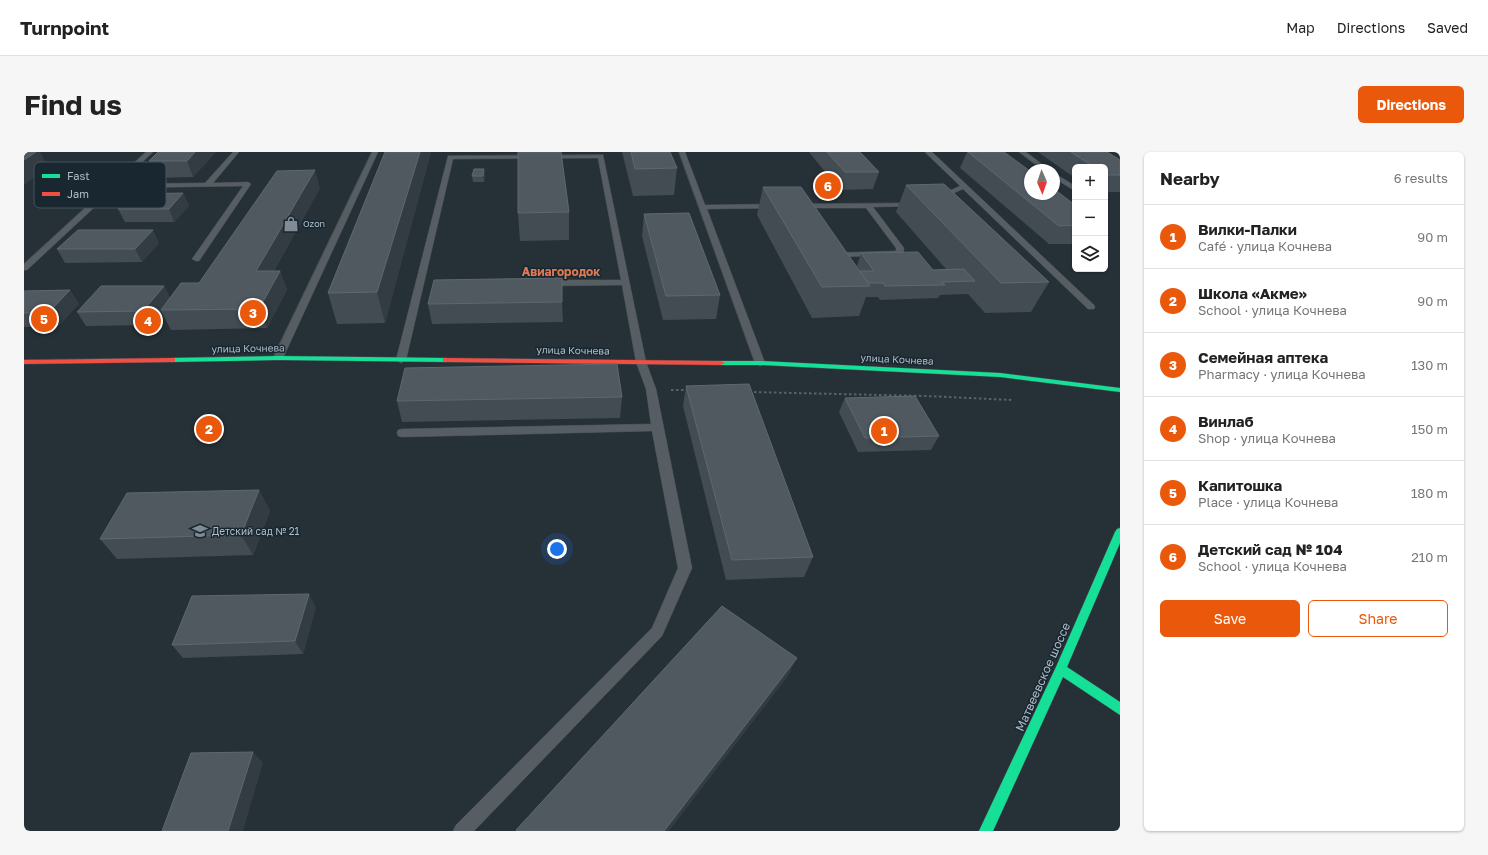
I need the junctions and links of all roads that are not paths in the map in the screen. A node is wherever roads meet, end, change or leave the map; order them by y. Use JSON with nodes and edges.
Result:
{"nodes":[{"id":1,"x":150,"y":152,"type":"edge"},
{"id":2,"x":236,"y":152,"type":"edge"},
{"id":3,"x":375,"y":152,"type":"edge"},
{"id":4,"x":682,"y":152,"type":"edge"},
{"id":5,"x":928,"y":152,"type":"edge"},
{"id":6,"x":1022,"y":152,"type":"edge"},
{"id":7,"x":501,"y":154,"type":"edge"},
{"id":8,"x":139,"y":162,"type":"edge"},
{"id":9,"x":1039,"y":164,"type":"edge"},
{"id":10,"x":1060,"y":179,"type":"edge"},
{"id":11,"x":166,"y":185,"type":"edge"},
{"id":12,"x":207,"y":185,"type":"junction"},
{"id":13,"x":965,"y":186,"type":"junction"},
{"id":14,"x":1072,"y":187,"type":"edge"},
{"id":15,"x":933,"y":200,"type":"edge"},
{"id":16,"x":923,"y":204,"type":"edge"},
{"id":17,"x":782,"y":206,"type":"edge"},
{"id":18,"x":789,"y":206,"type":"edge"},
{"id":19,"x":868,"y":206,"type":"junction"},
{"id":20,"x":702,"y":207,"type":"junction"},
{"id":21,"x":89,"y":208,"type":"edge"},
{"id":22,"x":830,"y":256,"type":"edge"},
{"id":23,"x":196,"y":259,"type":"dead end"},
{"id":24,"x":24,"y":268,"type":"edge"},
{"id":25,"x":626,"y":282,"type":"junction"},
{"id":26,"x":538,"y":283,"type":"edge"},
{"id":27,"x":1091,"y":307,"type":"dead end"},
{"id":28,"x":278,"y":358,"type":"junction"},
{"id":29,"x":401,"y":360,"type":"junction"},
{"id":30,"x":24,"y":362,"type":"edge"},
{"id":31,"x":641,"y":362,"type":"junction"},
{"id":32,"x":760,"y":363,"type":"junction"},
{"id":33,"x":1120,"y":390,"type":"edge"},
{"id":34,"x":657,"y":427,"type":"junction"},
{"id":35,"x":402,"y":433,"type":"dead end"},
{"id":36,"x":1120,"y":532,"type":"edge"},
{"id":37,"x":1061,"y":669,"type":"junction"},
{"id":38,"x":1120,"y":709,"type":"edge"},
{"id":39,"x":462,"y":831,"type":"edge"},
{"id":40,"x":986,"y":831,"type":"edge"}],
"edges":[{"from":1,"to":8,"type":"lane"},
{"from":2,"to":12,"type":"lane"},
{"from":3,"to":28,"type":"lane"},
{"from":4,"to":20,"type":"lane"},
{"from":5,"to":13,"type":"lane"},
{"from":6,"to":9,"type":"lane"},
{"from":7,"to":25,"type":"lane"},
{"from":7,"to":29,"type":"lane"},
{"from":10,"to":14,"type":"lane"},
{"from":11,"to":12,"type":"lane"},
{"from":12,"to":23,"type":"lane"},
{"from":13,"to":15,"type":"lane"},
{"from":13,"to":27,"type":"lane"},
{"from":16,"to":19,"type":"lane"},
{"from":17,"to":20,"type":"lane"},
{"from":18,"to":19,"type":"lane"},
{"from":19,"to":22,"type":"lane"},
{"from":20,"to":32,"type":"lane"},
{"from":21,"to":24,"type":"lane"},
{"from":25,"to":26,"type":"lane"},
{"from":25,"to":31,"type":"lane"},
{"from":28,"to":29,"type":"street","name":"улица Кочнева"},
{"from":28,"to":30,"type":"street","name":"улица Кочнева"},
{"from":29,"to":31,"type":"street","name":"улица Кочнева"},
{"from":31,"to":32,"type":"street","name":"улица Кочнева"},
{"from":31,"to":34,"type":"lane"},
{"from":32,"to":33,"type":"street","name":"улица Кочнева"},
{"from":34,"to":35,"type":"lane"},
{"from":34,"to":39,"type":"lane"},
{"from":36,"to":37,"type":"street","name":"Матвеевское шоссе"},
{"from":37,"to":38,"type":"street"},
{"from":37,"to":40,"type":"street","name":"Матвеевское шоссе"}]}
